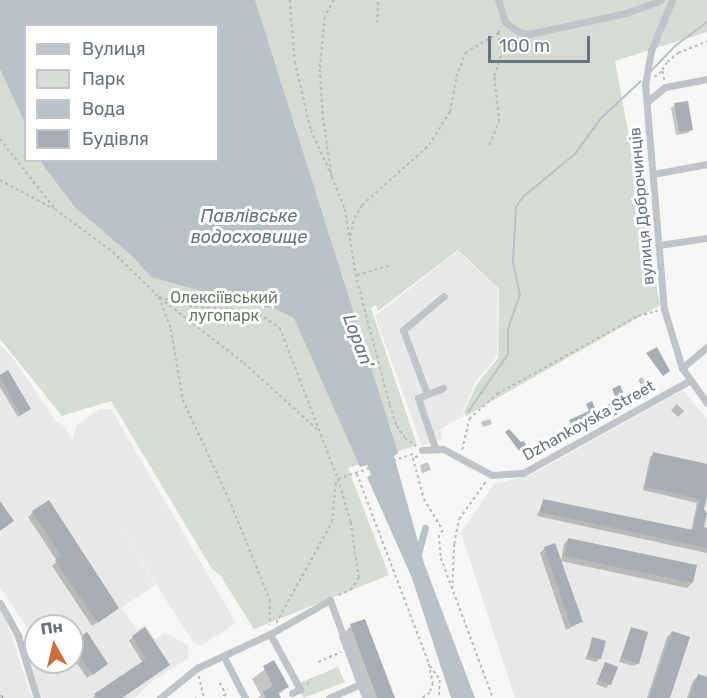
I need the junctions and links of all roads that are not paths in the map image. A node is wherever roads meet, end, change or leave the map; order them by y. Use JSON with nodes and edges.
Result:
{"nodes":[{"id":1,"x":498,"y":0,"type":"edge"},
{"id":2,"x":661,"y":0,"type":"edge"},
{"id":3,"x":672,"y":0,"type":"edge"},
{"id":4,"x":707,"y":78,"type":"edge"},
{"id":5,"x":647,"y":102,"type":"junction"},
{"id":6,"x":707,"y":164,"type":"edge"},
{"id":7,"x":653,"y":174,"type":"junction"},
{"id":8,"x":707,"y":238,"type":"edge"},
{"id":9,"x":659,"y":246,"type":"junction"},
{"id":10,"x":444,"y":296,"type":"dead end"},
{"id":11,"x":707,"y":346,"type":"edge"},
{"id":12,"x":682,"y":368,"type":"junction"},
{"id":13,"x":689,"y":381,"type":"junction"},
{"id":14,"x":443,"y":388,"type":"dead end"},
{"id":15,"x":427,"y":394,"type":"junction"},
{"id":16,"x":707,"y":403,"type":"edge"},
{"id":17,"x":435,"y":448,"type":"junction"},
{"id":18,"x":422,"y":450,"type":"road end"},
{"id":19,"x":0,"y":603,"type":"edge"},
{"id":20,"x":270,"y":634,"type":"junction"},
{"id":21,"x":224,"y":657,"type":"junction"},
{"id":22,"x":360,"y":684,"type":"junction"},
{"id":23,"x":292,"y":693,"type":"dead end"},
{"id":24,"x":37,"y":698,"type":"edge"},
{"id":25,"x":160,"y":698,"type":"edge"},
{"id":26,"x":245,"y":698,"type":"edge"},
{"id":27,"x":329,"y":698,"type":"edge"},
{"id":28,"x":366,"y":698,"type":"edge"}],
"edges":[{"from":1,"to":2,"type":"street"},
{"from":3,"to":5,"type":"street","name":"вулиця Доброчинців"},
{"from":4,"to":5,"type":"street"},
{"from":5,"to":7,"type":"street","name":"вулиця Доброчинців"},
{"from":6,"to":7,"type":"street"},
{"from":7,"to":9,"type":"street","name":"вулиця Доброчинців"},
{"from":8,"to":9,"type":"street"},
{"from":9,"to":12,"type":"street","name":"вулиця Доброчинців"},
{"from":10,"to":15,"type":"street"},
{"from":11,"to":12,"type":"street"},
{"from":12,"to":13,"type":"street","name":"вулиця Доброчинців"},
{"from":13,"to":16,"type":"street","name":"вулиця Доброчинців"},
{"from":13,"to":17,"type":"street","name":"Dzhankoyska Street"},
{"from":14,"to":15,"type":"street"},
{"from":15,"to":17,"type":"street"},
{"from":17,"to":18,"type":"street"},
{"from":19,"to":24,"type":"street"},
{"from":20,"to":21,"type":"street"},
{"from":20,"to":22,"type":"street"},
{"from":20,"to":23,"type":"street"},
{"from":21,"to":25,"type":"street"},
{"from":21,"to":26,"type":"street"},
{"from":22,"to":27,"type":"street"},
{"from":22,"to":28,"type":"street"}]}
